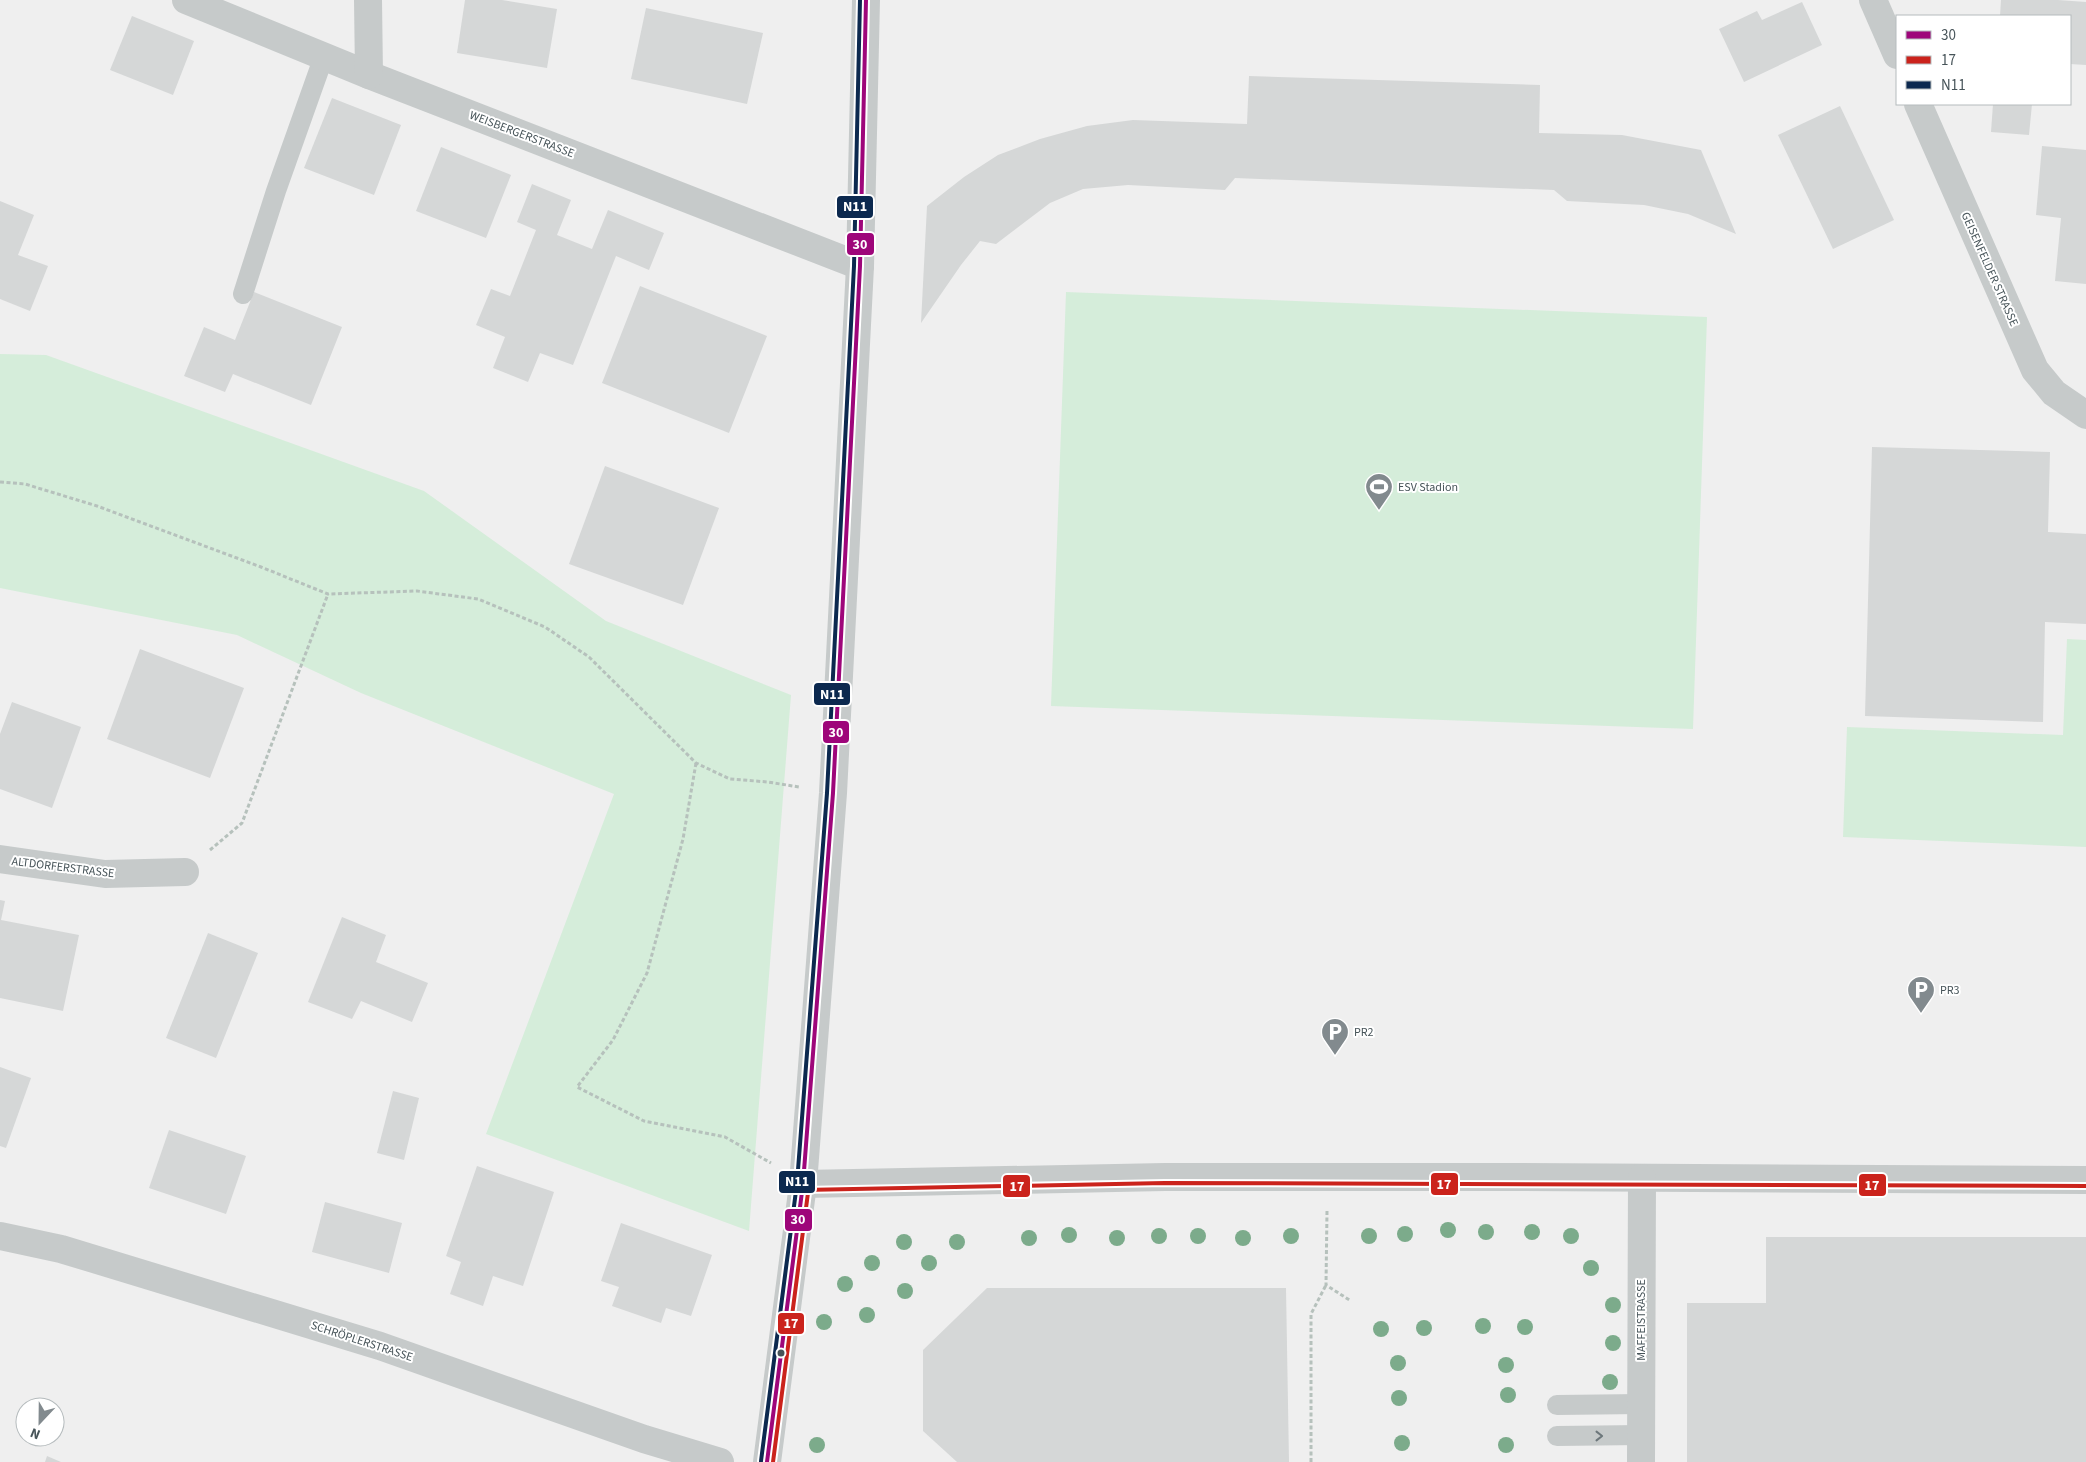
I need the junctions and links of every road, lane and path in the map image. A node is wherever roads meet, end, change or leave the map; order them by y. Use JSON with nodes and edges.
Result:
{"nodes":[{"id":1,"x":186,"y":0,"type":"edge"},
{"id":2,"x":368,"y":0,"type":"edge"},
{"id":3,"x":866,"y":0,"type":"edge"},
{"id":4,"x":1873,"y":0,"type":"edge"},
{"id":5,"x":1896,"y":54,"type":"edge"},
{"id":6,"x":324,"y":56,"type":"junction"},
{"id":7,"x":369,"y":75,"type":"junction"},
{"id":8,"x":1918,"y":105,"type":"edge"},
{"id":9,"x":860,"y":266,"type":"junction"},
{"id":10,"x":243,"y":294,"type":"dead end"},
{"id":11,"x":2086,"y":416,"type":"edge"},
{"id":12,"x":0,"y":482,"type":"edge"},
{"id":13,"x":328,"y":594,"type":"junction"},
{"id":14,"x":696,"y":763,"type":"junction"},
{"id":15,"x":833,"y":793,"type":"junction"},
{"id":16,"x":0,"y":859,"type":"edge"},
{"id":17,"x":185,"y":872,"type":"joint"},
{"id":18,"x":765,"y":1159,"type":"dead end"},
{"id":19,"x":1328,"y":1177,"type":"junction"},
{"id":20,"x":1642,"y":1178,"type":"junction"},
{"id":21,"x":2086,"y":1180,"type":"edge"},
{"id":22,"x":803,"y":1184,"type":"junction"},
{"id":23,"x":0,"y":1236,"type":"edge"},
{"id":24,"x":1326,"y":1285,"type":"junction"},
{"id":25,"x":1351,"y":1301,"type":"dead end"},
{"id":26,"x":1642,"y":1404,"type":"junction"},
{"id":27,"x":1557,"y":1405,"type":"dead end"},
{"id":28,"x":1557,"y":1436,"type":"dead end"},
{"id":29,"x":1641,"y":1449,"type":"edge"},
{"id":30,"x":720,"y":1462,"type":"edge"},
{"id":31,"x":767,"y":1462,"type":"edge"},
{"id":32,"x":1311,"y":1462,"type":"edge"}],
"edges":[{"from":1,"to":6,"type":"street","name":"WEISBERGERSTRASSE"},
{"from":2,"to":7,"type":"street"},
{"from":3,"to":9,"type":"street"},
{"from":4,"to":5,"type":"street"},
{"from":6,"to":7,"type":"street","name":"WEISBERGERSTRASSE"},
{"from":6,"to":10,"type":"lane"},
{"from":7,"to":9,"type":"street","name":"WEISBERGERSTRASSE"},
{"from":8,"to":11,"type":"street","name":"GEISENFELDER STRASSE"},
{"from":9,"to":15,"type":"street"},
{"from":12,"to":13,"type":"path"},
{"from":13,"to":14,"type":"path"},
{"from":13,"to":17,"type":"path"},
{"from":14,"to":15,"type":"path"},
{"from":14,"to":18,"type":"path"},
{"from":15,"to":22,"type":"street"},
{"from":16,"to":17,"type":"street","name":"ALTDORFERSTRASSE"},
{"from":19,"to":20,"type":"street"},
{"from":19,"to":22,"type":"street"},
{"from":19,"to":24,"type":"path"},
{"from":20,"to":21,"type":"street"},
{"from":20,"to":26,"type":"street","name":"MAFFEISTRASSE"},
{"from":22,"to":31,"type":"street"},
{"from":23,"to":30,"type":"street","name":"SCHRÖPLERSTRASSE"},
{"from":24,"to":25,"type":"path"},
{"from":24,"to":32,"type":"path"},
{"from":26,"to":27,"type":"lane"},
{"from":26,"to":29,"type":"street","name":"MAFFEISTRASSE"},
{"from":28,"to":29,"type":"lane","one_way":true}]}
